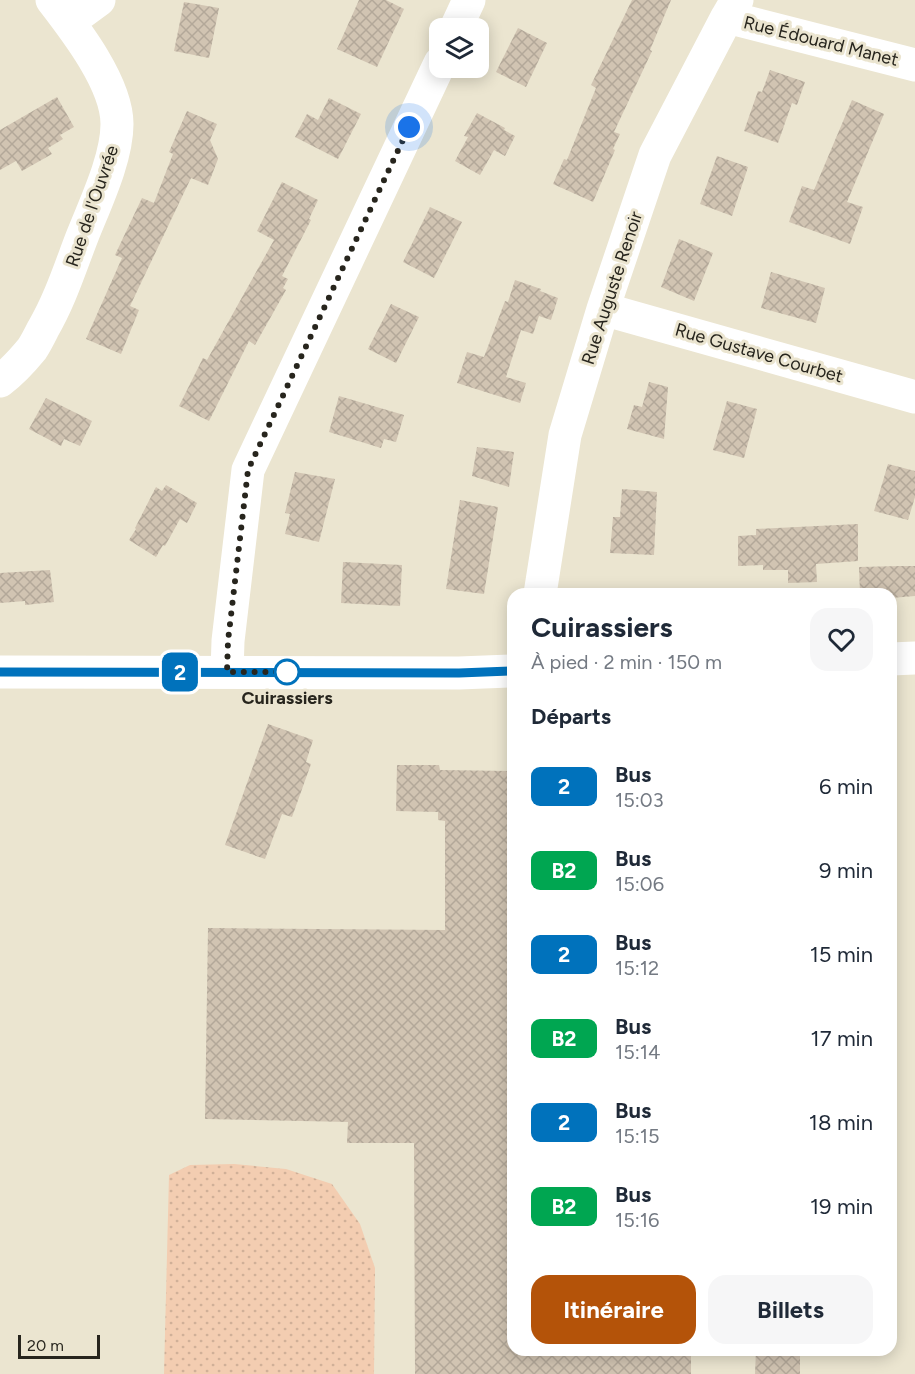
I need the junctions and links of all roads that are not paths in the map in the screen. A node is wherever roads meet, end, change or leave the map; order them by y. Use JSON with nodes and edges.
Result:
{"nodes":[{"id":1,"x":99,"y":0,"type":"edge"},
{"id":2,"x":469,"y":0,"type":"edge"},
{"id":3,"x":732,"y":9,"type":"edge"},
{"id":4,"x":61,"y":11,"type":"edge"},
{"id":5,"x":461,"y":18,"type":"edge"},
{"id":6,"x":915,"y":65,"type":"edge"},
{"id":7,"x":433,"y":78,"type":"edge"},
{"id":8,"x":603,"y":309,"type":"junction"},
{"id":9,"x":0,"y":381,"type":"edge"},
{"id":10,"x":915,"y":397,"type":"edge"},
{"id":11,"x":541,"y":588,"type":"edge"},
{"id":12,"x":915,"y":658,"type":"edge"},
{"id":13,"x":897,"y":659,"type":"edge"},
{"id":14,"x":507,"y":671,"type":"edge"},
{"id":15,"x":0,"y":672,"type":"edge"},
{"id":16,"x":227,"y":672,"type":"junction"}],
"edges":[{"from":1,"to":4,"type":"street"},
{"from":2,"to":5,"type":"street"},
{"from":3,"to":6,"type":"street","name":"Rue Édouard Manet"},
{"from":3,"to":8,"type":"street","name":"Rue Auguste Renoir"},
{"from":4,"to":9,"type":"street","name":"Rue de l'Ouvrée"},
{"from":7,"to":16,"type":"street"},
{"from":8,"to":10,"type":"street","name":"Rue Gustave Courbet"},
{"from":8,"to":11,"type":"street","name":"Rue Auguste Renoir"},
{"from":12,"to":13,"type":"street"},
{"from":14,"to":16,"type":"street"},
{"from":15,"to":16,"type":"street"}]}
